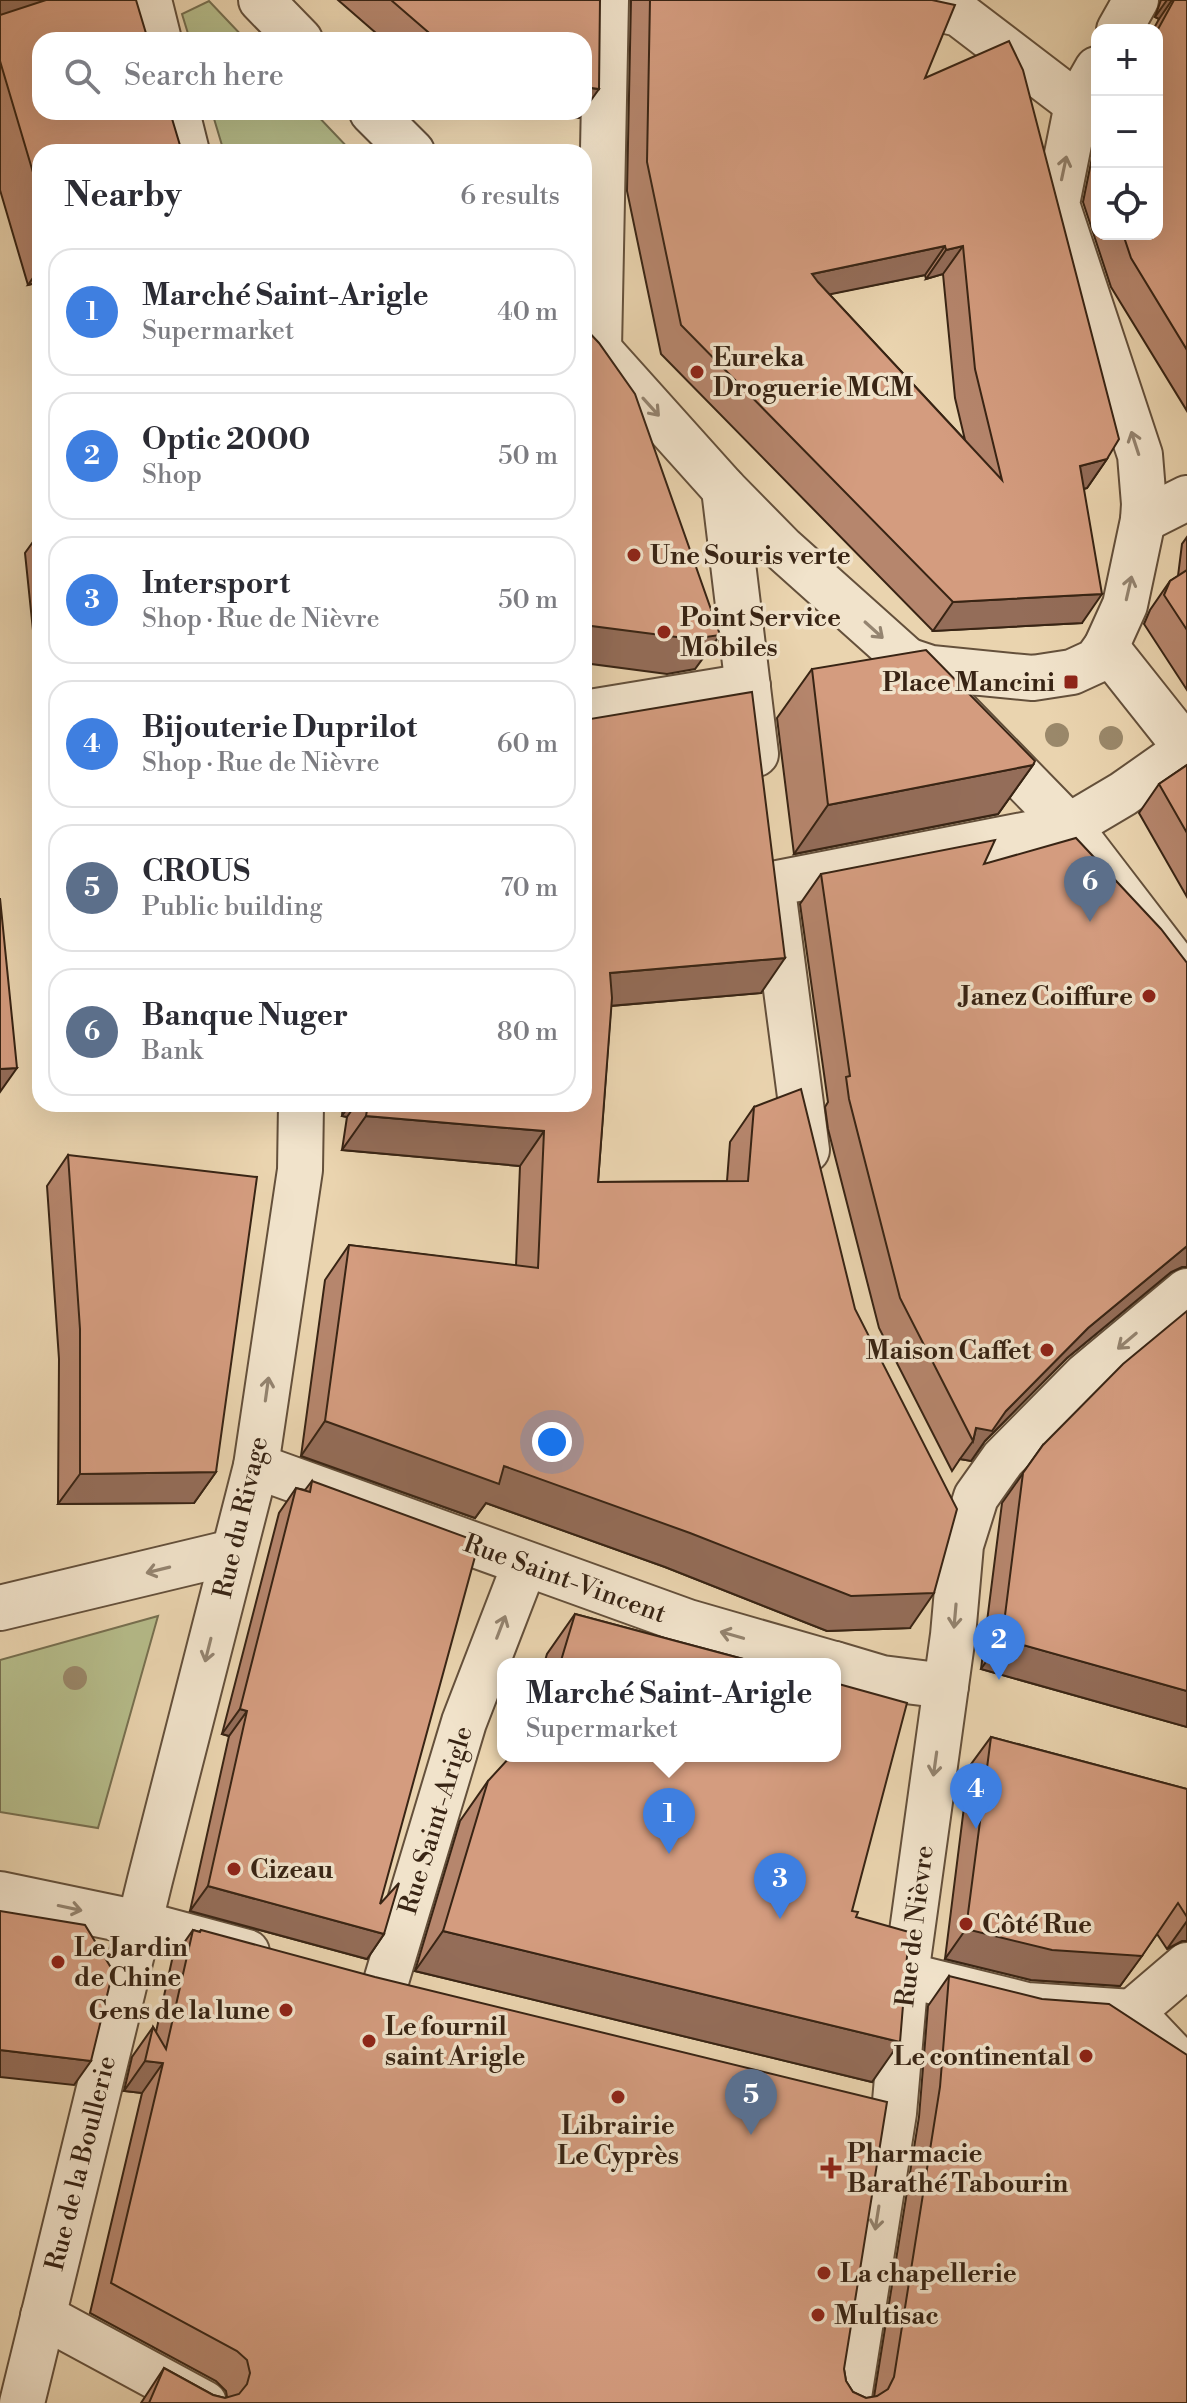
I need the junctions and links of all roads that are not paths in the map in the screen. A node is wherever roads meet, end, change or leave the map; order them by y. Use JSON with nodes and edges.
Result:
{"nodes":[{"id":1,"x":149,"y":0,"type":"edge"},
{"id":2,"x":261,"y":0,"type":"edge"},
{"id":3,"x":606,"y":0,"type":"edge"},
{"id":4,"x":900,"y":0,"type":"edge"},
{"id":5,"x":1136,"y":0,"type":"edge"},
{"id":6,"x":961,"y":7,"type":"edge"},
{"id":7,"x":1122,"y":24,"type":"edge"},
{"id":8,"x":157,"y":32,"type":"edge"},
{"id":9,"x":292,"y":32,"type":"edge"},
{"id":10,"x":1087,"y":87,"type":"edge"},
{"id":11,"x":179,"y":120,"type":"edge"},
{"id":12,"x":380,"y":120,"type":"edge"},
{"id":13,"x":185,"y":144,"type":"edge"},
{"id":14,"x":404,"y":144,"type":"edge"},
{"id":15,"x":592,"y":341,"type":"edge"},
{"id":16,"x":724,"y":489,"type":"junction"},
{"id":17,"x":1187,"y":498,"type":"edge"},
{"id":18,"x":1143,"y":520,"type":"junction"},
{"id":19,"x":1106,"y":647,"type":"junction"},
{"id":20,"x":907,"y":660,"type":"junction"},
{"id":21,"x":748,"y":686,"type":"junction"},
{"id":22,"x":592,"y":712,"type":"edge"},
{"id":23,"x":1187,"y":749,"type":"edge"},
{"id":24,"x":761,"y":791,"type":"edge"},
{"id":25,"x":1069,"y":826,"type":"junction"},
{"id":26,"x":766,"y":838,"type":"edge"},
{"id":27,"x":772,"y":884,"type":"junction"},
{"id":28,"x":1187,"y":980,"type":"edge"},
{"id":29,"x":301,"y":1112,"type":"edge"},
{"id":30,"x":818,"y":1192,"type":"edge"},
{"id":31,"x":1187,"y":1291,"type":"edge"},
{"id":32,"x":256,"y":1466,"type":"junction"},
{"id":33,"x":933,"y":1490,"type":"edge"},
{"id":34,"x":961,"y":1545,"type":"junction"},
{"id":35,"x":233,"y":1552,"type":"junction"},
{"id":36,"x":525,"y":1564,"type":"junction"},
{"id":37,"x":0,"y":1608,"type":"edge"},
{"id":38,"x":813,"y":1658,"type":"edge"},
{"id":39,"x":841,"y":1666,"type":"edge"},
{"id":40,"x":946,"y":1686,"type":"junction"},
{"id":41,"x":0,"y":1894,"type":"edge"},
{"id":42,"x":139,"y":1923,"type":"junction"},
{"id":43,"x":287,"y":1963,"type":"edge"},
{"id":44,"x":1187,"y":1965,"type":"edge"},
{"id":45,"x":906,"y":1975,"type":"junction"},
{"id":46,"x":382,"y":1988,"type":"edge"},
{"id":47,"x":1132,"y":2012,"type":"junction"},
{"id":48,"x":1187,"y":2070,"type":"edge"},
{"id":49,"x":848,"y":2102,"type":"edge"},
{"id":50,"x":894,"y":2113,"type":"junction"},
{"id":51,"x":43,"y":2316,"type":"junction"},
{"id":52,"x":22,"y":2403,"type":"edge"},
{"id":53,"x":204,"y":2403,"type":"edge"},
{"id":54,"x":848,"y":2403,"type":"edge"}],
"edges":[{"from":1,"to":8,"type":"street"},
{"from":2,"to":9,"type":"street"},
{"from":3,"to":15,"type":"street"},
{"from":4,"to":6,"type":"street"},
{"from":5,"to":7,"type":"street"},
{"from":6,"to":10,"type":"street"},
{"from":18,"to":10,"type":"street","one_way":true},
{"from":11,"to":13,"type":"street"},
{"from":12,"to":14,"type":"street"},
{"from":15,"to":16,"type":"street","one_way":true},
{"from":16,"to":20,"type":"street","one_way":true},
{"from":16,"to":21,"type":"street"},
{"from":17,"to":18,"type":"street"},
{"from":19,"to":18,"type":"street","one_way":true},
{"from":19,"to":20,"type":"street"},
{"from":19,"to":23,"type":"street"},
{"from":20,"to":25,"type":"street"},
{"from":21,"to":22,"type":"street"},
{"from":21,"to":24,"type":"street"},
{"from":23,"to":25,"type":"street"},
{"from":25,"to":27,"type":"street"},
{"from":25,"to":28,"type":"street"},
{"from":26,"to":27,"type":"street"},
{"from":27,"to":30,"type":"street"},
{"from":32,"to":29,"type":"street","name":"Rue du Rivage","one_way":true},
{"from":31,"to":34,"type":"street","name":"Rue de Nièvre","one_way":true},
{"from":32,"to":35,"type":"street","name":"Rue du Rivage"},
{"from":32,"to":36,"type":"street","name":"Rue Saint-Vincent"},
{"from":33,"to":34,"type":"street"},
{"from":34,"to":40,"type":"street","name":"Rue de Nièvre","one_way":true},
{"from":35,"to":37,"type":"street","one_way":true},
{"from":35,"to":42,"type":"street","name":"Rue du Rivage","one_way":true},
{"from":38,"to":36,"type":"street","name":"Rue Saint-Vincent","one_way":true},
{"from":46,"to":36,"type":"street","name":"Rue Saint-Arigle","one_way":true},
{"from":39,"to":40,"type":"street","name":"Rue Saint-Vincent"},
{"from":40,"to":45,"type":"street","name":"Rue de Nièvre","one_way":true},
{"from":41,"to":42,"type":"street","one_way":true},
{"from":42,"to":43,"type":"street"},
{"from":42,"to":51,"type":"street","name":"Rue de la Boullerie"},
{"from":44,"to":47,"type":"street"},
{"from":45,"to":47,"type":"street"},
{"from":45,"to":50,"type":"street","name":"Rue de Nièvre"},
{"from":47,"to":48,"type":"street"},
{"from":49,"to":50,"type":"street"},
{"from":50,"to":54,"type":"street","name":"Rue de Nièvre","one_way":true},
{"from":51,"to":52,"type":"street","name":"Rue de la Boullerie"},
{"from":51,"to":53,"type":"street"}]}
